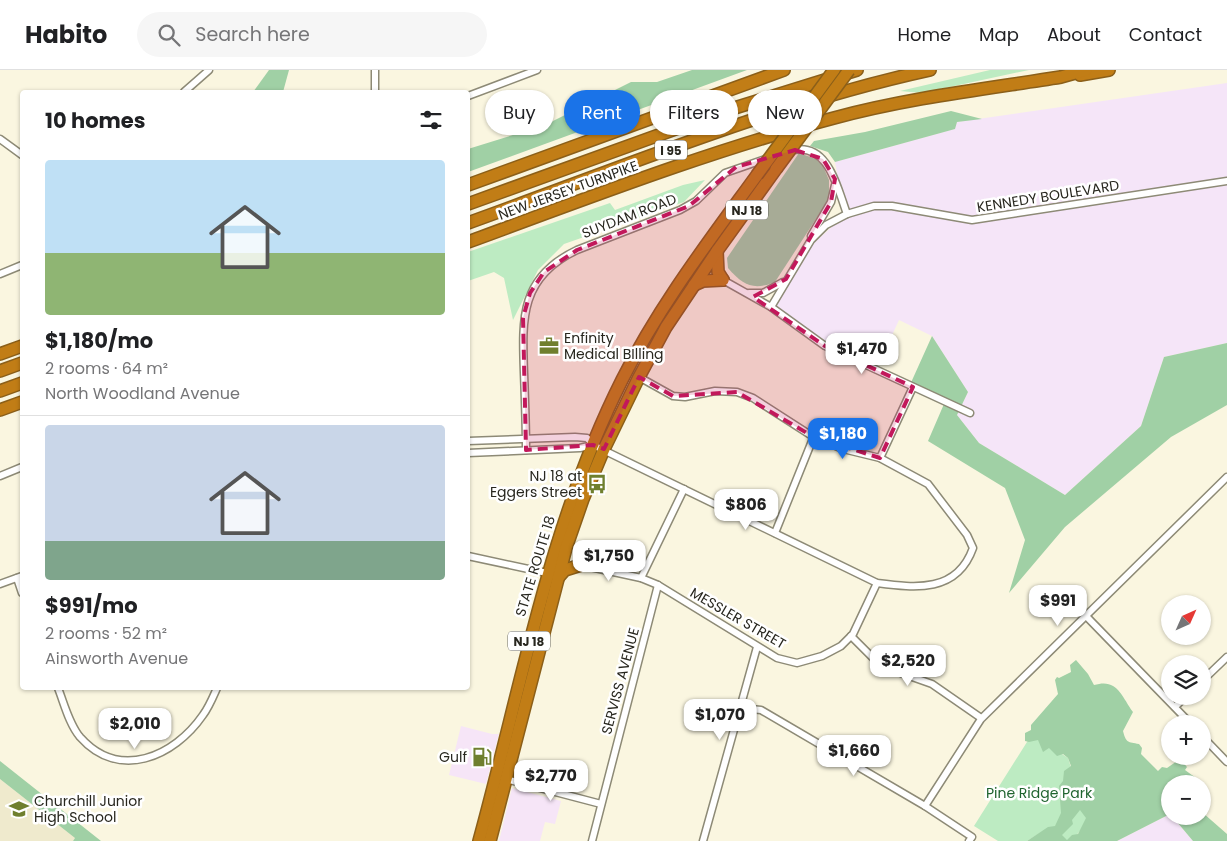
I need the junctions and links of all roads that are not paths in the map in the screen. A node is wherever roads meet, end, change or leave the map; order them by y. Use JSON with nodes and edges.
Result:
{"nodes":[{"id":1,"x":209,"y":70,"type":"edge"},
{"id":2,"x":375,"y":70,"type":"edge"},
{"id":3,"x":537,"y":70,"type":"edge"},
{"id":4,"x":784,"y":70,"type":"edge"},
{"id":5,"x":834,"y":70,"type":"edge"},
{"id":6,"x":849,"y":70,"type":"edge"},
{"id":7,"x":857,"y":70,"type":"edge"},
{"id":8,"x":930,"y":70,"type":"edge"},
{"id":9,"x":1086,"y":70,"type":"edge"},
{"id":10,"x":1108,"y":70,"type":"edge"},
{"id":11,"x":1061,"y":76,"type":"junction"},
{"id":12,"x":186,"y":90,"type":"edge"},
{"id":13,"x":375,"y":90,"type":"edge"},
{"id":14,"x":470,"y":95,"type":"edge"},
{"id":15,"x":0,"y":139,"type":"edge"},
{"id":16,"x":20,"y":154,"type":"edge"},
{"id":17,"x":835,"y":179,"type":"junction"},
{"id":18,"x":1227,"y":181,"type":"edge"},
{"id":19,"x":470,"y":184,"type":"edge"},
{"id":20,"x":470,"y":203,"type":"edge"},
{"id":21,"x":847,"y":214,"type":"junction"},
{"id":22,"x":470,"y":222,"type":"edge"},
{"id":23,"x":470,"y":241,"type":"edge"},
{"id":24,"x":717,"y":251,"type":"junction"},
{"id":25,"x":800,"y":255,"type":"junction"},
{"id":26,"x":20,"y":266,"type":"edge"},
{"id":27,"x":0,"y":274,"type":"edge"},
{"id":28,"x":786,"y":279,"type":"junction"},
{"id":29,"x":723,"y":280,"type":"junction"},
{"id":30,"x":694,"y":285,"type":"junction"},
{"id":31,"x":745,"y":292,"type":"junction"},
{"id":32,"x":771,"y":307,"type":"junction"},
{"id":33,"x":20,"y":347,"type":"edge"},
{"id":34,"x":0,"y":354,"type":"edge"},
{"id":35,"x":20,"y":364,"type":"edge"},
{"id":36,"x":0,"y":372,"type":"edge"},
{"id":37,"x":638,"y":377,"type":"junction"},
{"id":38,"x":20,"y":384,"type":"edge"},
{"id":39,"x":913,"y":387,"type":"junction"},
{"id":40,"x":0,"y":391,"type":"edge"},
{"id":41,"x":20,"y":403,"type":"edge"},
{"id":42,"x":0,"y":410,"type":"edge"},
{"id":43,"x":970,"y":413,"type":"dead end"},
{"id":44,"x":814,"y":436,"type":"junction"},
{"id":45,"x":526,"y":439,"type":"junction"},
{"id":46,"x":470,"y":442,"type":"edge"},
{"id":47,"x":599,"y":447,"type":"junction"},
{"id":48,"x":526,"y":450,"type":"junction"},
{"id":49,"x":470,"y":453,"type":"edge"},
{"id":50,"x":880,"y":458,"type":"junction"},
{"id":51,"x":20,"y":468,"type":"edge"},
{"id":52,"x":0,"y":476,"type":"edge"},
{"id":53,"x":1227,"y":477,"type":"edge"},
{"id":54,"x":684,"y":489,"type":"junction"},
{"id":55,"x":774,"y":533,"type":"junction"},
{"id":56,"x":566,"y":548,"type":"junction"},
{"id":57,"x":470,"y":556,"type":"edge"},
{"id":58,"x":581,"y":565,"type":"junction"},
{"id":59,"x":547,"y":573,"type":"junction"},
{"id":60,"x":20,"y":577,"type":"edge"},
{"id":61,"x":558,"y":578,"type":"junction"},
{"id":62,"x":641,"y":578,"type":"junction"},
{"id":63,"x":877,"y":583,"type":"junction"},
{"id":64,"x":0,"y":584,"type":"edge"},
{"id":65,"x":658,"y":585,"type":"junction"},
{"id":66,"x":1085,"y":615,"type":"junction"},
{"id":67,"x":851,"y":636,"type":"junction"},
{"id":68,"x":757,"y":647,"type":"junction"},
{"id":69,"x":1227,"y":657,"type":"edge"},
{"id":70,"x":1211,"y":672,"type":"edge"},
{"id":71,"x":59,"y":690,"type":"edge"},
{"id":72,"x":216,"y":690,"type":"edge"},
{"id":73,"x":1175,"y":707,"type":"joint"},
{"id":74,"x":740,"y":708,"type":"junction"},
{"id":75,"x":1183,"y":715,"type":"edge"},
{"id":76,"x":982,"y":718,"type":"junction"},
{"id":77,"x":1211,"y":745,"type":"edge"},
{"id":78,"x":1227,"y":762,"type":"edge"},
{"id":79,"x":506,"y":779,"type":"junction"},
{"id":80,"x":601,"y":804,"type":"junction"},
{"id":81,"x":924,"y":806,"type":"junction"},
{"id":82,"x":970,"y":839,"type":"edge"},
{"id":83,"x":478,"y":841,"type":"edge"},
{"id":84,"x":490,"y":841,"type":"edge"},
{"id":85,"x":592,"y":841,"type":"edge"},
{"id":86,"x":703,"y":841,"type":"edge"}],
"edges":[{"from":1,"to":12,"type":"street"},
{"from":2,"to":13,"type":"street"},
{"from":3,"to":14,"type":"street"},
{"from":4,"to":19,"type":"highway"},
{"from":5,"to":47,"type":"highway","name":"STATE ROUTE 18","number":"NJ 18","bridge":true},
{"from":6,"to":24,"type":"highway","name":"STATE ROUTE 18","number":"NJ 18","bridge":true},
{"from":7,"to":20,"type":"highway","name":"NEW JERSEY TURNPIKE","number":"I 95"},
{"from":8,"to":22,"type":"highway","name":"NEW JERSEY TURNPIKE","number":"I 95"},
{"from":9,"to":11,"type":"highway","name":"NEW JERSEY TURNPIKE","number":"I 95"},
{"from":10,"to":11,"type":"highway"},
{"from":11,"to":23,"type":"highway","name":"NEW JERSEY TURNPIKE","number":"I 95"},
{"from":15,"to":16,"type":"street"},
{"from":17,"to":21,"type":"street","name":"SUYDAM ROAD"},
{"from":17,"to":25,"type":"street"},
{"from":17,"to":45,"type":"street","name":"SUYDAM ROAD"},
{"from":18,"to":21,"type":"street","name":"KENNEDY BOULEVARD"},
{"from":21,"to":25,"type":"street","name":"KENNEDY BOULEVARD"},
{"from":24,"to":29,"type":"highway"},
{"from":24,"to":30,"type":"highway","name":"STATE ROUTE 18","number":"NJ 18"},
{"from":25,"to":28,"type":"street","name":"KENNEDY BOULEVARD"},
{"from":26,"to":27,"type":"street"},
{"from":28,"to":31,"type":"street"},
{"from":28,"to":32,"type":"street","name":"KENNEDY BOULEVARD"},
{"from":29,"to":30,"type":"highway"},
{"from":29,"to":31,"type":"street"},
{"from":30,"to":37,"type":"highway","name":"STATE ROUTE 18","number":"NJ 18"},
{"from":31,"to":32,"type":"street"},
{"from":32,"to":39,"type":"street"},
{"from":33,"to":34,"type":"highway"},
{"from":35,"to":36,"type":"highway"},
{"from":37,"to":44,"type":"street"},
{"from":37,"to":47,"type":"highway","name":"STATE ROUTE 18","number":"NJ 18"},
{"from":38,"to":40,"type":"highway"},
{"from":39,"to":43,"type":"street"},
{"from":39,"to":50,"type":"street"},
{"from":41,"to":42,"type":"highway"},
{"from":44,"to":50,"type":"street"},
{"from":44,"to":55,"type":"street"},
{"from":45,"to":46,"type":"street"},
{"from":45,"to":47,"type":"street"},
{"from":45,"to":48,"type":"street","name":"SUYDAM ROAD"},
{"from":47,"to":48,"type":"street"},
{"from":47,"to":54,"type":"street"},
{"from":47,"to":56,"type":"highway","name":"STATE ROUTE 18","number":"NJ 18"},
{"from":47,"to":59,"type":"highway","name":"STATE ROUTE 18","number":"NJ 18"},
{"from":48,"to":49,"type":"street"},
{"from":50,"to":63,"type":"street"},
{"from":51,"to":52,"type":"street"},
{"from":53,"to":66,"type":"street"},
{"from":54,"to":55,"type":"street"},
{"from":54,"to":62,"type":"street"},
{"from":55,"to":63,"type":"street"},
{"from":56,"to":58,"type":"highway"},
{"from":56,"to":61,"type":"highway","name":"STATE ROUTE 18","number":"NJ 18"},
{"from":57,"to":59,"type":"street"},
{"from":58,"to":61,"type":"highway"},
{"from":58,"to":62,"type":"street","name":"MESSLER STREET"},
{"from":59,"to":83,"type":"highway","name":"STATE ROUTE 18","number":"NJ 18"},
{"from":60,"to":64,"type":"street"},
{"from":61,"to":79,"type":"highway","name":"STATE ROUTE 18","number":"NJ 18"},
{"from":62,"to":65,"type":"street","name":"MESSLER STREET"},
{"from":63,"to":67,"type":"street","name":"MESSLER STREET"},
{"from":65,"to":68,"type":"street","name":"MESSLER STREET"},
{"from":65,"to":80,"type":"street","name":"SERVISS AVENUE"},
{"from":66,"to":73,"type":"street"},
{"from":66,"to":76,"type":"street"},
{"from":67,"to":68,"type":"street","name":"MESSLER STREET"},
{"from":67,"to":76,"type":"street"},
{"from":68,"to":74,"type":"street"},
{"from":69,"to":70,"type":"street"},
{"from":71,"to":72,"type":"street"},
{"from":73,"to":75,"type":"street"},
{"from":74,"to":81,"type":"street"},
{"from":74,"to":86,"type":"street"},
{"from":76,"to":81,"type":"street"},
{"from":77,"to":78,"type":"street"},
{"from":79,"to":80,"type":"street"},
{"from":79,"to":84,"type":"highway","name":"STATE ROUTE 18","number":"NJ 18"},
{"from":80,"to":85,"type":"street","name":"SERVISS AVENUE"},
{"from":81,"to":82,"type":"street"}]}
